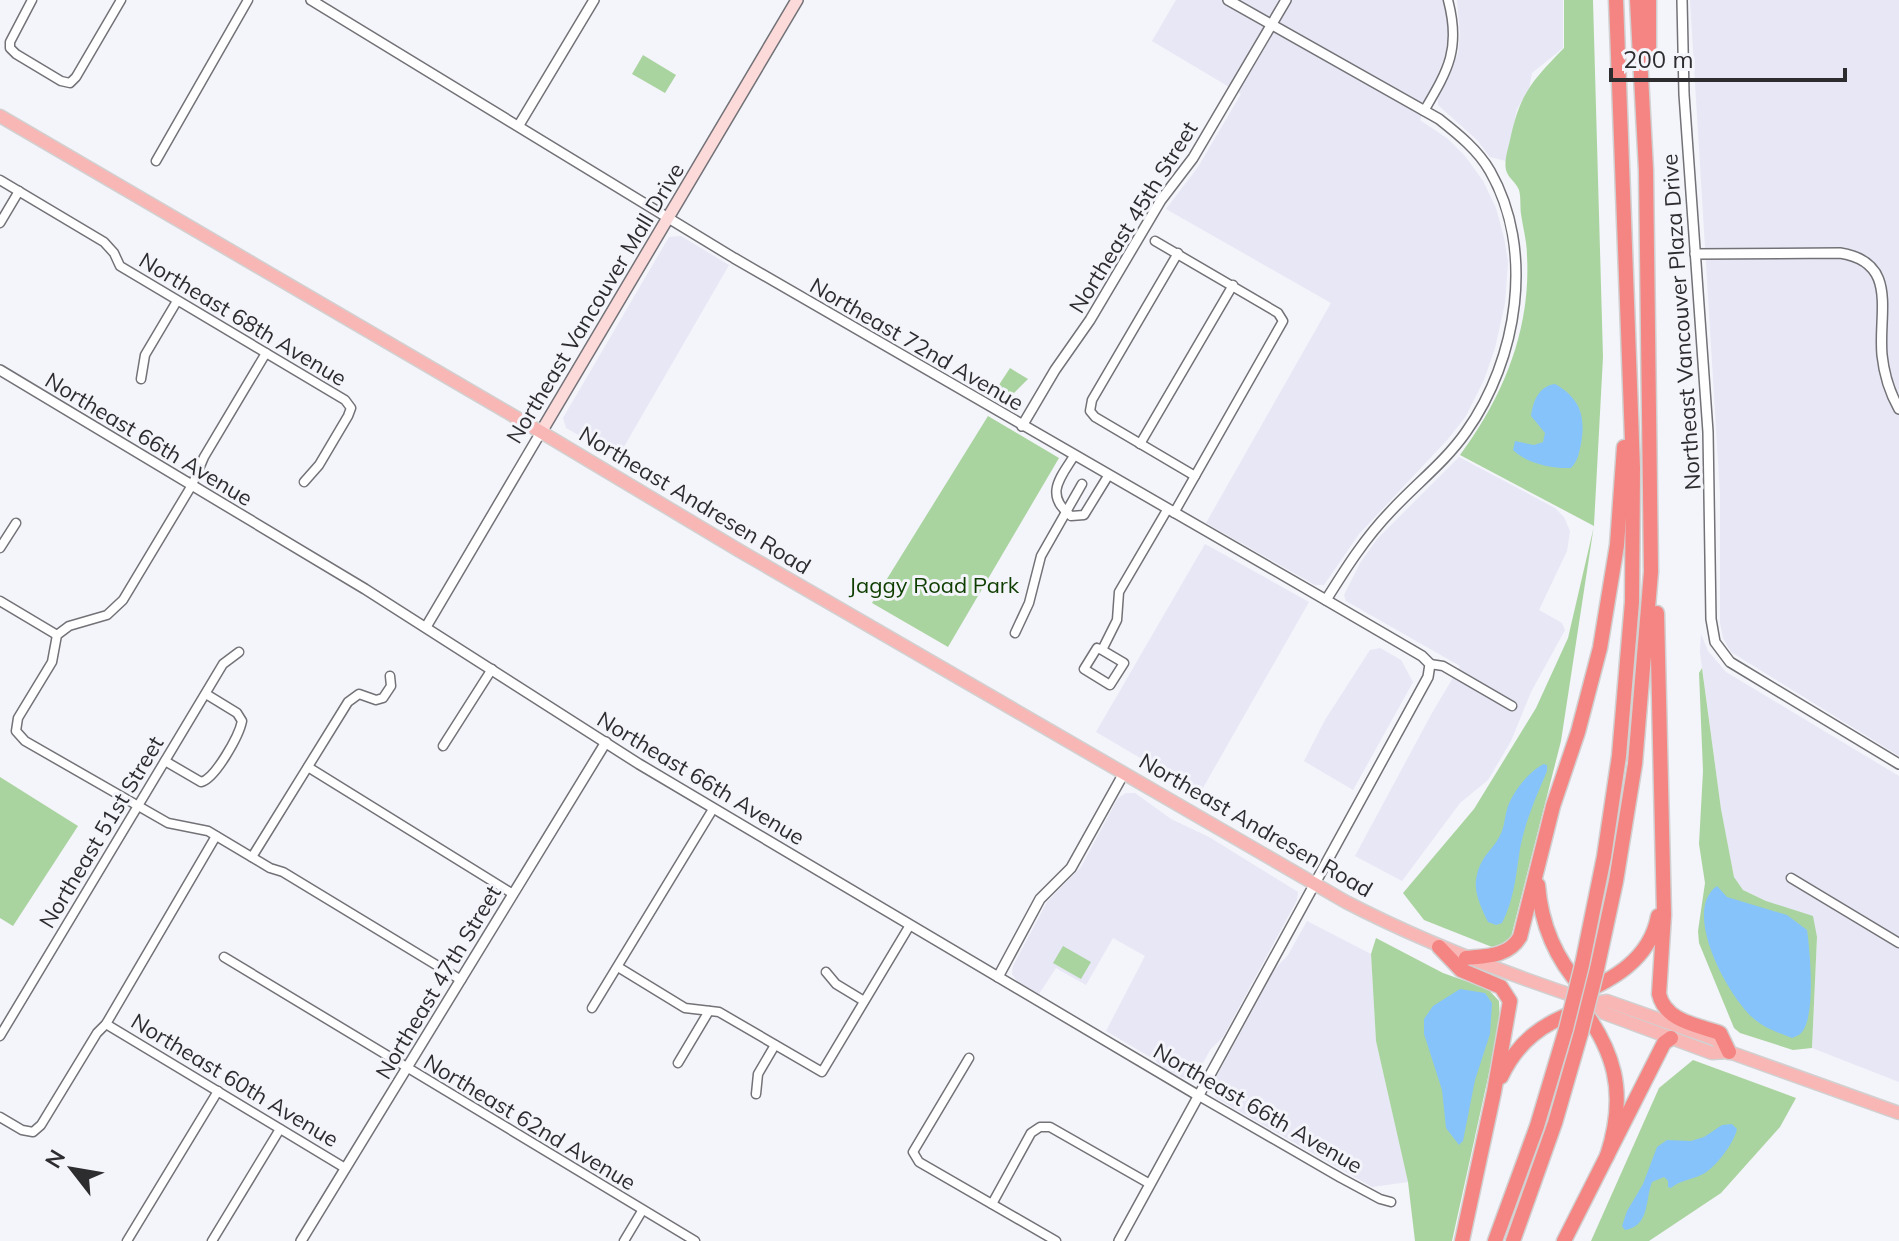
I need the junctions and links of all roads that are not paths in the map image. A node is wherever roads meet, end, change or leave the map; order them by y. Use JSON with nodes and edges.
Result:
{"nodes":[{"id":1,"x":32,"y":0,"type":"edge"},
{"id":2,"x":121,"y":0,"type":"edge"},
{"id":3,"x":248,"y":0,"type":"edge"},
{"id":4,"x":311,"y":0,"type":"edge"},
{"id":5,"x":594,"y":0,"type":"edge"},
{"id":6,"x":797,"y":0,"type":"edge"},
{"id":7,"x":1228,"y":0,"type":"edge"},
{"id":8,"x":1286,"y":0,"type":"edge"},
{"id":9,"x":1448,"y":0,"type":"edge"},
{"id":10,"x":1616,"y":0,"type":"edge"},
{"id":11,"x":1637,"y":0,"type":"edge"},
{"id":12,"x":1649,"y":0,"type":"edge"},
{"id":13,"x":1682,"y":0,"type":"edge"},
{"id":14,"x":1271,"y":25,"type":"junction"},
{"id":15,"x":1424,"y":111,"type":"junction"},
{"id":16,"x":0,"y":116,"type":"edge"},
{"id":17,"x":519,"y":125,"type":"junction"},
{"id":18,"x":156,"y":161,"type":"dead end"},
{"id":19,"x":1646,"y":170,"type":"junction"},
{"id":20,"x":0,"y":180,"type":"edge"},
{"id":21,"x":19,"y":191,"type":"junction"},
{"id":22,"x":669,"y":218,"type":"junction"},
{"id":23,"x":0,"y":223,"type":"edge"},
{"id":24,"x":1155,"y":241,"type":"dead end"},
{"id":25,"x":1178,"y":253,"type":"junction"},
{"id":26,"x":1695,"y":254,"type":"junction"},
{"id":27,"x":1233,"y":285,"type":"junction"},
{"id":28,"x":177,"y":301,"type":"junction"},
{"id":29,"x":266,"y":353,"type":"junction"},
{"id":30,"x":1630,"y":369,"type":"junction"},
{"id":31,"x":0,"y":370,"type":"edge"},
{"id":32,"x":141,"y":379,"type":"dead end"},
{"id":33,"x":1899,"y":409,"type":"edge"},
{"id":34,"x":1022,"y":426,"type":"junction"},
{"id":35,"x":541,"y":432,"type":"junction"},
{"id":36,"x":1140,"y":444,"type":"junction"},
{"id":37,"x":1074,"y":456,"type":"junction"},
{"id":38,"x":1108,"y":476,"type":"junction"},
{"id":39,"x":1195,"y":476,"type":"junction"},
{"id":40,"x":304,"y":482,"type":"dead end"},
{"id":41,"x":1082,"y":484,"type":"dead end"},
{"id":42,"x":192,"y":485,"type":"junction"},
{"id":43,"x":1066,"y":512,"type":"junction"},
{"id":44,"x":1170,"y":512,"type":"junction"},
{"id":45,"x":16,"y":523,"type":"dead end"},
{"id":46,"x":1651,"y":541,"type":"junction"},
{"id":47,"x":0,"y":548,"type":"edge"},
{"id":48,"x":1326,"y":600,"type":"junction"},
{"id":49,"x":0,"y":601,"type":"edge"},
{"id":50,"x":426,"y":627,"type":"junction"},
{"id":51,"x":1015,"y":633,"type":"dead end"},
{"id":52,"x":57,"y":635,"type":"junction"},
{"id":53,"x":1102,"y":650,"type":"junction"},
{"id":54,"x":239,"y":652,"type":"dead end"},
{"id":55,"x":1430,"y":664,"type":"junction"},
{"id":56,"x":492,"y":669,"type":"junction"},
{"id":57,"x":390,"y":676,"type":"dead end"},
{"id":58,"x":206,"y":694,"type":"junction"},
{"id":59,"x":1512,"y":706,"type":"dead end"},
{"id":60,"x":606,"y":742,"type":"junction"},
{"id":61,"x":443,"y":746,"type":"dead end"},
{"id":62,"x":165,"y":761,"type":"junction"},
{"id":63,"x":1899,"y":764,"type":"edge"},
{"id":64,"x":308,"y":767,"type":"junction"},
{"id":65,"x":1124,"y":773,"type":"junction"},
{"id":66,"x":138,"y":806,"type":"junction"},
{"id":67,"x":713,"y":809,"type":"junction"},
{"id":68,"x":216,"y":836,"type":"junction"},
{"id":69,"x":252,"y":857,"type":"junction"},
{"id":70,"x":1538,"y":869,"type":"junction"},
{"id":71,"x":1791,"y":878,"type":"dead end"},
{"id":72,"x":1663,"y":884,"type":"junction"},
{"id":73,"x":1314,"y":885,"type":"junction"},
{"id":74,"x":513,"y":894,"type":"junction"},
{"id":75,"x":910,"y":925,"type":"junction"},
{"id":76,"x":1899,"y":943,"type":"edge"},
{"id":77,"x":1439,"y":947,"type":"junction"},
{"id":78,"x":224,"y":957,"type":"dead end"},
{"id":79,"x":1466,"y":958,"type":"junction"},
{"id":80,"x":618,"y":967,"type":"junction"},
{"id":81,"x":826,"y":972,"type":"dead end"},
{"id":82,"x":998,"y":977,"type":"junction"},
{"id":83,"x":461,"y":980,"type":"junction"},
{"id":84,"x":1584,"y":1000,"type":"junction"},
{"id":85,"x":864,"y":1001,"type":"junction"},
{"id":86,"x":592,"y":1008,"type":"dead end"},
{"id":87,"x":709,"y":1011,"type":"junction"},
{"id":88,"x":106,"y":1024,"type":"junction"},
{"id":89,"x":1573,"y":1031,"type":"junction"},
{"id":90,"x":0,"y":1036,"type":"edge"},
{"id":91,"x":1671,"y":1038,"type":"junction"},
{"id":92,"x":775,"y":1045,"type":"junction"},
{"id":93,"x":1729,"y":1052,"type":"junction"},
{"id":94,"x":969,"y":1058,"type":"dead end"},
{"id":95,"x":678,"y":1063,"type":"dead end"},
{"id":96,"x":407,"y":1069,"type":"junction"},
{"id":97,"x":218,"y":1091,"type":"junction"},
{"id":98,"x":1494,"y":1092,"type":"junction"},
{"id":99,"x":756,"y":1094,"type":"dead end"},
{"id":100,"x":1199,"y":1096,"type":"junction"},
{"id":101,"x":1899,"y":1113,"type":"edge"},
{"id":102,"x":0,"y":1117,"type":"edge"},
{"id":103,"x":280,"y":1129,"type":"junction"},
{"id":104,"x":1607,"y":1156,"type":"junction"},
{"id":105,"x":345,"y":1168,"type":"junction"},
{"id":106,"x":1150,"y":1184,"type":"junction"},
{"id":107,"x":1391,"y":1202,"type":"dead end"},
{"id":108,"x":992,"y":1204,"type":"junction"},
{"id":109,"x":642,"y":1211,"type":"junction"},
{"id":110,"x":127,"y":1241,"type":"edge"},
{"id":111,"x":212,"y":1241,"type":"edge"},
{"id":112,"x":301,"y":1241,"type":"edge"},
{"id":113,"x":624,"y":1241,"type":"edge"},
{"id":114,"x":695,"y":1241,"type":"edge"},
{"id":115,"x":1056,"y":1241,"type":"edge"},
{"id":116,"x":1119,"y":1241,"type":"edge"},
{"id":117,"x":1462,"y":1241,"type":"edge"},
{"id":118,"x":1495,"y":1241,"type":"edge"},
{"id":119,"x":1513,"y":1241,"type":"edge"},
{"id":120,"x":1564,"y":1241,"type":"edge"}],
"edges":[{"from":1,"to":2,"type":"street"},
{"from":3,"to":18,"type":"street"},
{"from":4,"to":17,"type":"street","name":"Northeast 72nd Avenue"},
{"from":5,"to":17,"type":"street"},
{"from":6,"to":22,"type":"main road","name":"Northeast Vancouver Mall Drive"},
{"from":7,"to":14,"type":"street"},
{"from":8,"to":14,"type":"street","name":"Northeast 45th Street"},
{"from":9,"to":15,"type":"street"},
{"from":10,"to":30,"type":"highway"},
{"from":11,"to":19,"type":"highway"},
{"from":12,"to":19,"type":"highway"},
{"from":13,"to":26,"type":"street","name":"Northeast Vancouver Plaza Drive"},
{"from":14,"to":15,"type":"street"},
{"from":14,"to":34,"type":"street","name":"Northeast 45th Street"},
{"from":15,"to":48,"type":"street"},
{"from":16,"to":35,"type":"main road","name":"Northeast Andresen Road"},
{"from":17,"to":22,"type":"street","name":"Northeast 72nd Avenue"},
{"from":19,"to":46,"type":"highway"},
{"from":20,"to":21,"type":"street","name":"Northeast 68th Avenue"},
{"from":21,"to":23,"type":"street"},
{"from":21,"to":28,"type":"street","name":"Northeast 68th Avenue"},
{"from":22,"to":34,"type":"street","name":"Northeast 72nd Avenue"},
{"from":22,"to":35,"type":"main road","name":"Northeast Vancouver Mall Drive"},
{"from":24,"to":25,"type":"street"},
{"from":25,"to":27,"type":"street"},
{"from":25,"to":36,"type":"street"},
{"from":26,"to":33,"type":"street"},
{"from":26,"to":63,"type":"street","name":"Northeast Vancouver Plaza Drive"},
{"from":27,"to":36,"type":"street"},
{"from":27,"to":39,"type":"street"},
{"from":28,"to":29,"type":"street","name":"Northeast 68th Avenue"},
{"from":28,"to":32,"type":"street"},
{"from":29,"to":40,"type":"street","name":"Northeast 68th Avenue"},
{"from":29,"to":42,"type":"street"},
{"from":30,"to":70,"type":"highway"},
{"from":30,"to":89,"type":"highway","bridge":true},
{"from":31,"to":42,"type":"street","name":"Northeast 66th Avenue"},
{"from":34,"to":37,"type":"street","name":"Northeast 72nd Avenue"},
{"from":35,"to":50,"type":"street","name":"Northeast Vancouver Mall Drive"},
{"from":35,"to":65,"type":"main road","name":"Northeast Andresen Road"},
{"from":36,"to":39,"type":"street"},
{"from":37,"to":38,"type":"street","name":"Northeast 72nd Avenue"},
{"from":37,"to":43,"type":"street"},
{"from":38,"to":43,"type":"street"},
{"from":38,"to":44,"type":"street","name":"Northeast 72nd Avenue"},
{"from":39,"to":44,"type":"street"},
{"from":41,"to":43,"type":"street"},
{"from":42,"to":50,"type":"street","name":"Northeast 66th Avenue"},
{"from":42,"to":52,"type":"street"},
{"from":43,"to":51,"type":"street"},
{"from":44,"to":48,"type":"street","name":"Northeast 72nd Avenue"},
{"from":44,"to":53,"type":"street"},
{"from":45,"to":47,"type":"street"},
{"from":46,"to":72,"type":"highway"},
{"from":46,"to":89,"type":"highway","bridge":true},
{"from":48,"to":55,"type":"street","name":"Northeast 72nd Avenue"},
{"from":49,"to":52,"type":"street"},
{"from":50,"to":56,"type":"street","name":"Northeast 66th Avenue"},
{"from":52,"to":66,"type":"street"},
{"from":53,"to":53,"type":"street"},
{"from":54,"to":58,"type":"street","name":"Northeast 51st Street"},
{"from":55,"to":59,"type":"street","name":"Northeast 72nd Avenue"},
{"from":55,"to":73,"type":"street"},
{"from":56,"to":60,"type":"street","name":"Northeast 66th Avenue"},
{"from":56,"to":61,"type":"street"},
{"from":57,"to":64,"type":"street"},
{"from":58,"to":62,"type":"street","name":"Northeast 51st Street"},
{"from":58,"to":62,"type":"street"},
{"from":60,"to":67,"type":"street","name":"Northeast 66th Avenue"},
{"from":60,"to":74,"type":"street","name":"Northeast 47th Street"},
{"from":62,"to":66,"type":"street","name":"Northeast 51st Street"},
{"from":64,"to":69,"type":"street"},
{"from":64,"to":74,"type":"street"},
{"from":65,"to":73,"type":"main road","name":"Northeast Andresen Road"},
{"from":65,"to":82,"type":"street"},
{"from":66,"to":68,"type":"street"},
{"from":66,"to":90,"type":"street","name":"Northeast 51st Street"},
{"from":67,"to":75,"type":"street","name":"Northeast 66th Avenue"},
{"from":67,"to":80,"type":"street"},
{"from":68,"to":69,"type":"street"},
{"from":68,"to":88,"type":"street"},
{"from":69,"to":83,"type":"street"},
{"from":70,"to":79,"type":"highway"},
{"from":70,"to":84,"type":"highway"},
{"from":71,"to":76,"type":"street"},
{"from":72,"to":84,"type":"highway"},
{"from":72,"to":93,"type":"highway"},
{"from":73,"to":77,"type":"main road","name":"Northeast Andresen Road"},
{"from":73,"to":100,"type":"street"},
{"from":74,"to":83,"type":"street","name":"Northeast 47th Street"},
{"from":75,"to":82,"type":"street","name":"Northeast 66th Avenue"},
{"from":75,"to":85,"type":"street"},
{"from":77,"to":79,"type":"main road","name":"Northeast Andresen Road"},
{"from":77,"to":98,"type":"highway"},
{"from":78,"to":96,"type":"street","name":"Northeast 62nd Avenue"},
{"from":79,"to":84,"type":"main road","name":"Northeast Andresen Road"},
{"from":80,"to":86,"type":"street"},
{"from":80,"to":87,"type":"street"},
{"from":81,"to":85,"type":"street"},
{"from":82,"to":100,"type":"street","name":"Northeast 66th Avenue"},
{"from":83,"to":96,"type":"street","name":"Northeast 47th Street"},
{"from":84,"to":91,"type":"main road","name":"Northeast Andresen Road"},
{"from":84,"to":93,"type":"main road","name":"Northeast Andresen Road"},
{"from":84,"to":98,"type":"highway"},
{"from":84,"to":104,"type":"highway"},
{"from":85,"to":92,"type":"street"},
{"from":87,"to":92,"type":"street"},
{"from":87,"to":95,"type":"street"},
{"from":88,"to":97,"type":"street","name":"Northeast 60th Avenue"},
{"from":88,"to":102,"type":"street"},
{"from":89,"to":118,"type":"highway"},
{"from":89,"to":119,"type":"highway"},
{"from":91,"to":93,"type":"main road","name":"Northeast Andresen Road"},
{"from":91,"to":104,"type":"highway"},
{"from":92,"to":99,"type":"street"},
{"from":93,"to":101,"type":"main road","name":"Northeast Andresen Road"},
{"from":94,"to":108,"type":"street"},
{"from":96,"to":105,"type":"street","name":"Northeast 47th Street"},
{"from":96,"to":109,"type":"street","name":"Northeast 62nd Avenue"},
{"from":97,"to":103,"type":"street","name":"Northeast 60th Avenue"},
{"from":97,"to":110,"type":"street"},
{"from":98,"to":117,"type":"highway"},
{"from":100,"to":106,"type":"street"},
{"from":100,"to":107,"type":"street","name":"Northeast 66th Avenue"},
{"from":103,"to":105,"type":"street","name":"Northeast 60th Avenue"},
{"from":103,"to":111,"type":"street"},
{"from":104,"to":120,"type":"highway"},
{"from":105,"to":112,"type":"street","name":"Northeast 47th Street"},
{"from":106,"to":108,"type":"street"},
{"from":106,"to":116,"type":"street"},
{"from":108,"to":115,"type":"street"},
{"from":109,"to":113,"type":"street"},
{"from":109,"to":114,"type":"street","name":"Northeast 62nd Avenue"}]}
